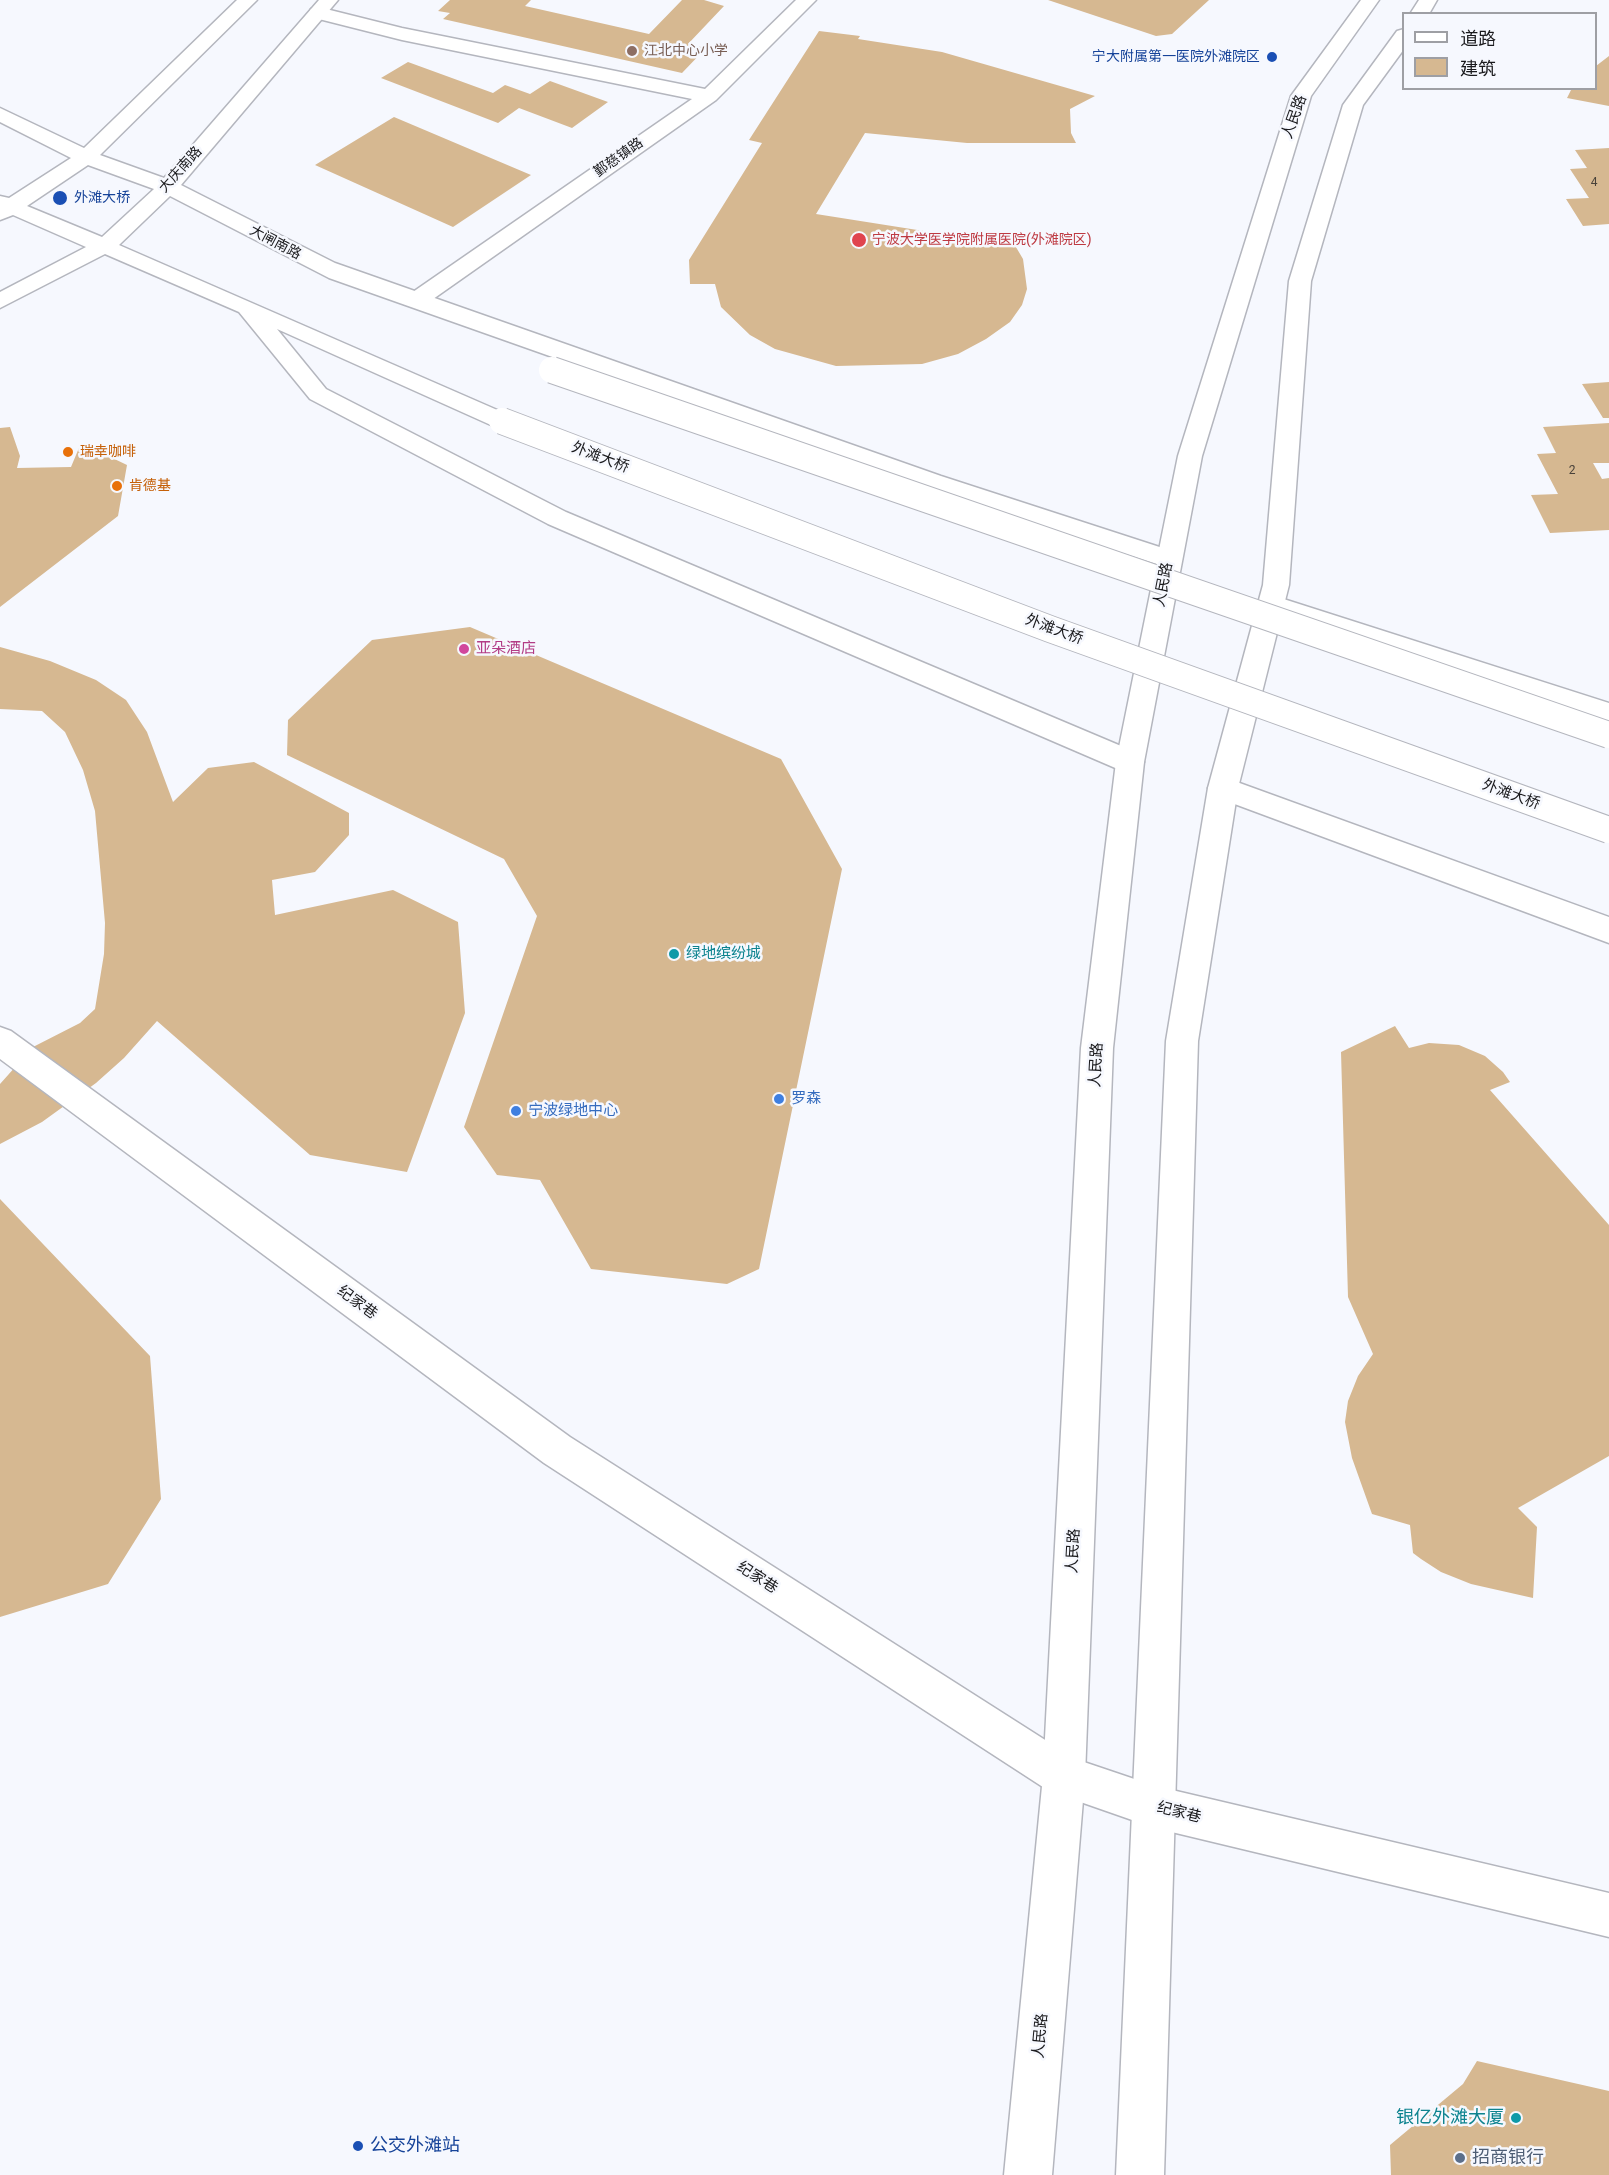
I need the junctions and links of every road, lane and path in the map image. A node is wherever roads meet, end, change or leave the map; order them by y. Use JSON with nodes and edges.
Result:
{"nodes":[{"id":1,"x":248,"y":0,"type":"edge"},
{"id":2,"x":807,"y":0,"type":"edge"},
{"id":3,"x":1370,"y":0,"type":"edge"},
{"id":4,"x":323,"y":6,"type":"edge"},
{"id":5,"x":1402,"y":38,"type":"edge"},
{"id":6,"x":709,"y":96,"type":"junction"},
{"id":7,"x":0,"y":114,"type":"edge"},
{"id":8,"x":86,"y":157,"type":"junction"},
{"id":9,"x":168,"y":187,"type":"junction"},
{"id":10,"x":4,"y":208,"type":"edge"},
{"id":11,"x":106,"y":245,"type":"junction"},
{"id":12,"x":316,"y":264,"type":"junction"},
{"id":13,"x":418,"y":299,"type":"junction"},
{"id":14,"x":0,"y":301,"type":"edge"},
{"id":15,"x":247,"y":307,"type":"junction"},
{"id":16,"x":1170,"y":559,"type":"junction"},
{"id":17,"x":1271,"y":604,"type":"junction"},
{"id":18,"x":1609,"y":713,"type":"edge"},
{"id":19,"x":1609,"y":735,"type":"edge"},
{"id":20,"x":1130,"y":762,"type":"junction"},
{"id":21,"x":1223,"y":788,"type":"junction"},
{"id":22,"x":1609,"y":830,"type":"edge"},
{"id":23,"x":1609,"y":930,"type":"edge"},
{"id":24,"x":0,"y":1041,"type":"edge"},
{"id":25,"x":1064,"y":1776,"type":"junction"},
{"id":26,"x":1155,"y":1807,"type":"junction"},
{"id":27,"x":1609,"y":1915,"type":"edge"},
{"id":28,"x":1028,"y":2175,"type":"edge"},
{"id":29,"x":1140,"y":2175,"type":"edge"}],
"edges":[{"from":1,"to":8,"type":"main road"},
{"from":2,"to":6,"type":"main road","name":"鄞慈镇路"},
{"from":3,"to":16,"type":"main road","name":"人民路"},
{"from":4,"to":6,"type":"main road"},
{"from":4,"to":9,"type":"main road","name":"大庆南路"},
{"from":5,"to":17,"type":"main road"},
{"from":6,"to":13,"type":"main road","name":"鄞慈镇路"},
{"from":7,"to":8,"type":"main road","name":"大闸南路"},
{"from":8,"to":9,"type":"main road","name":"大闸南路"},
{"from":8,"to":10,"type":"main road"},
{"from":9,"to":11,"type":"main road","name":"大庆南路"},
{"from":9,"to":12,"type":"main road","name":"大闸南路"},
{"from":10,"to":11,"type":"main road"},
{"from":11,"to":14,"type":"main road","name":"大庆南路"},
{"from":11,"to":15,"type":"main road"},
{"from":12,"to":13,"type":"main road"},
{"from":12,"to":19,"type":"main road","name":"大闸南路","bridge":true},
{"from":13,"to":16,"type":"main road"},
{"from":15,"to":20,"type":"main road"},
{"from":15,"to":22,"type":"main road","name":"外滩大桥","bridge":true},
{"from":16,"to":20,"type":"main road","name":"人民路"},
{"from":17,"to":18,"type":"main road"},
{"from":17,"to":21,"type":"main road"},
{"from":20,"to":25,"type":"main road","name":"人民路"},
{"from":21,"to":23,"type":"main road"},
{"from":21,"to":26,"type":"main road"},
{"from":24,"to":25,"type":"main road","name":"纪家巷"},
{"from":25,"to":26,"type":"main road","name":"纪家巷"},
{"from":25,"to":28,"type":"main road","name":"人民路"},
{"from":26,"to":27,"type":"main road","name":"纪家巷"},
{"from":26,"to":29,"type":"main road"}]}
